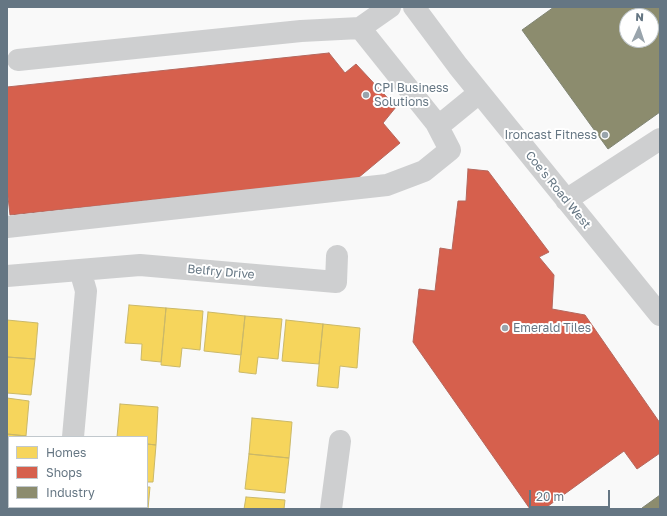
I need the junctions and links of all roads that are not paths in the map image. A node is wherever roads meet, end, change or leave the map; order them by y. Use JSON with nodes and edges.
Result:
{"nodes":[{"id":1,"x":390,"y":7,"type":"edge"},
{"id":2,"x":414,"y":7,"type":"edge"},
{"id":3,"x":360,"y":28,"type":"junction"},
{"id":4,"x":18,"y":60,"type":"dead end"},
{"id":5,"x":479,"y":93,"type":"junction"},
{"id":6,"x":436,"y":123,"type":"junction"},
{"id":7,"x":660,"y":139,"type":"edge"},
{"id":8,"x":566,"y":200,"type":"junction"},
{"id":9,"x":7,"y":227,"type":"edge"},
{"id":10,"x":337,"y":256,"type":"dead end"},
{"id":11,"x":80,"y":270,"type":"junction"},
{"id":12,"x":7,"y":276,"type":"edge"},
{"id":13,"x":660,"y":316,"type":"edge"},
{"id":14,"x":73,"y":436,"type":"edge"},
{"id":15,"x":340,"y":441,"type":"dead end"},
{"id":16,"x":331,"y":509,"type":"edge"}],
"edges":[{"from":1,"to":3,"type":"street"},
{"from":2,"to":5,"type":"street","name":"Coe's Road West"},
{"from":3,"to":4,"type":"street"},
{"from":3,"to":6,"type":"street"},
{"from":5,"to":6,"type":"street"},
{"from":5,"to":8,"type":"street","name":"Coe's Road West"},
{"from":6,"to":9,"type":"street"},
{"from":7,"to":8,"type":"street"},
{"from":8,"to":13,"type":"street","name":"Coe's Road West"},
{"from":10,"to":11,"type":"street","name":"Belfry Drive"},
{"from":11,"to":12,"type":"street","name":"Belfry Drive"},
{"from":11,"to":14,"type":"street"},
{"from":15,"to":16,"type":"street"}]}
